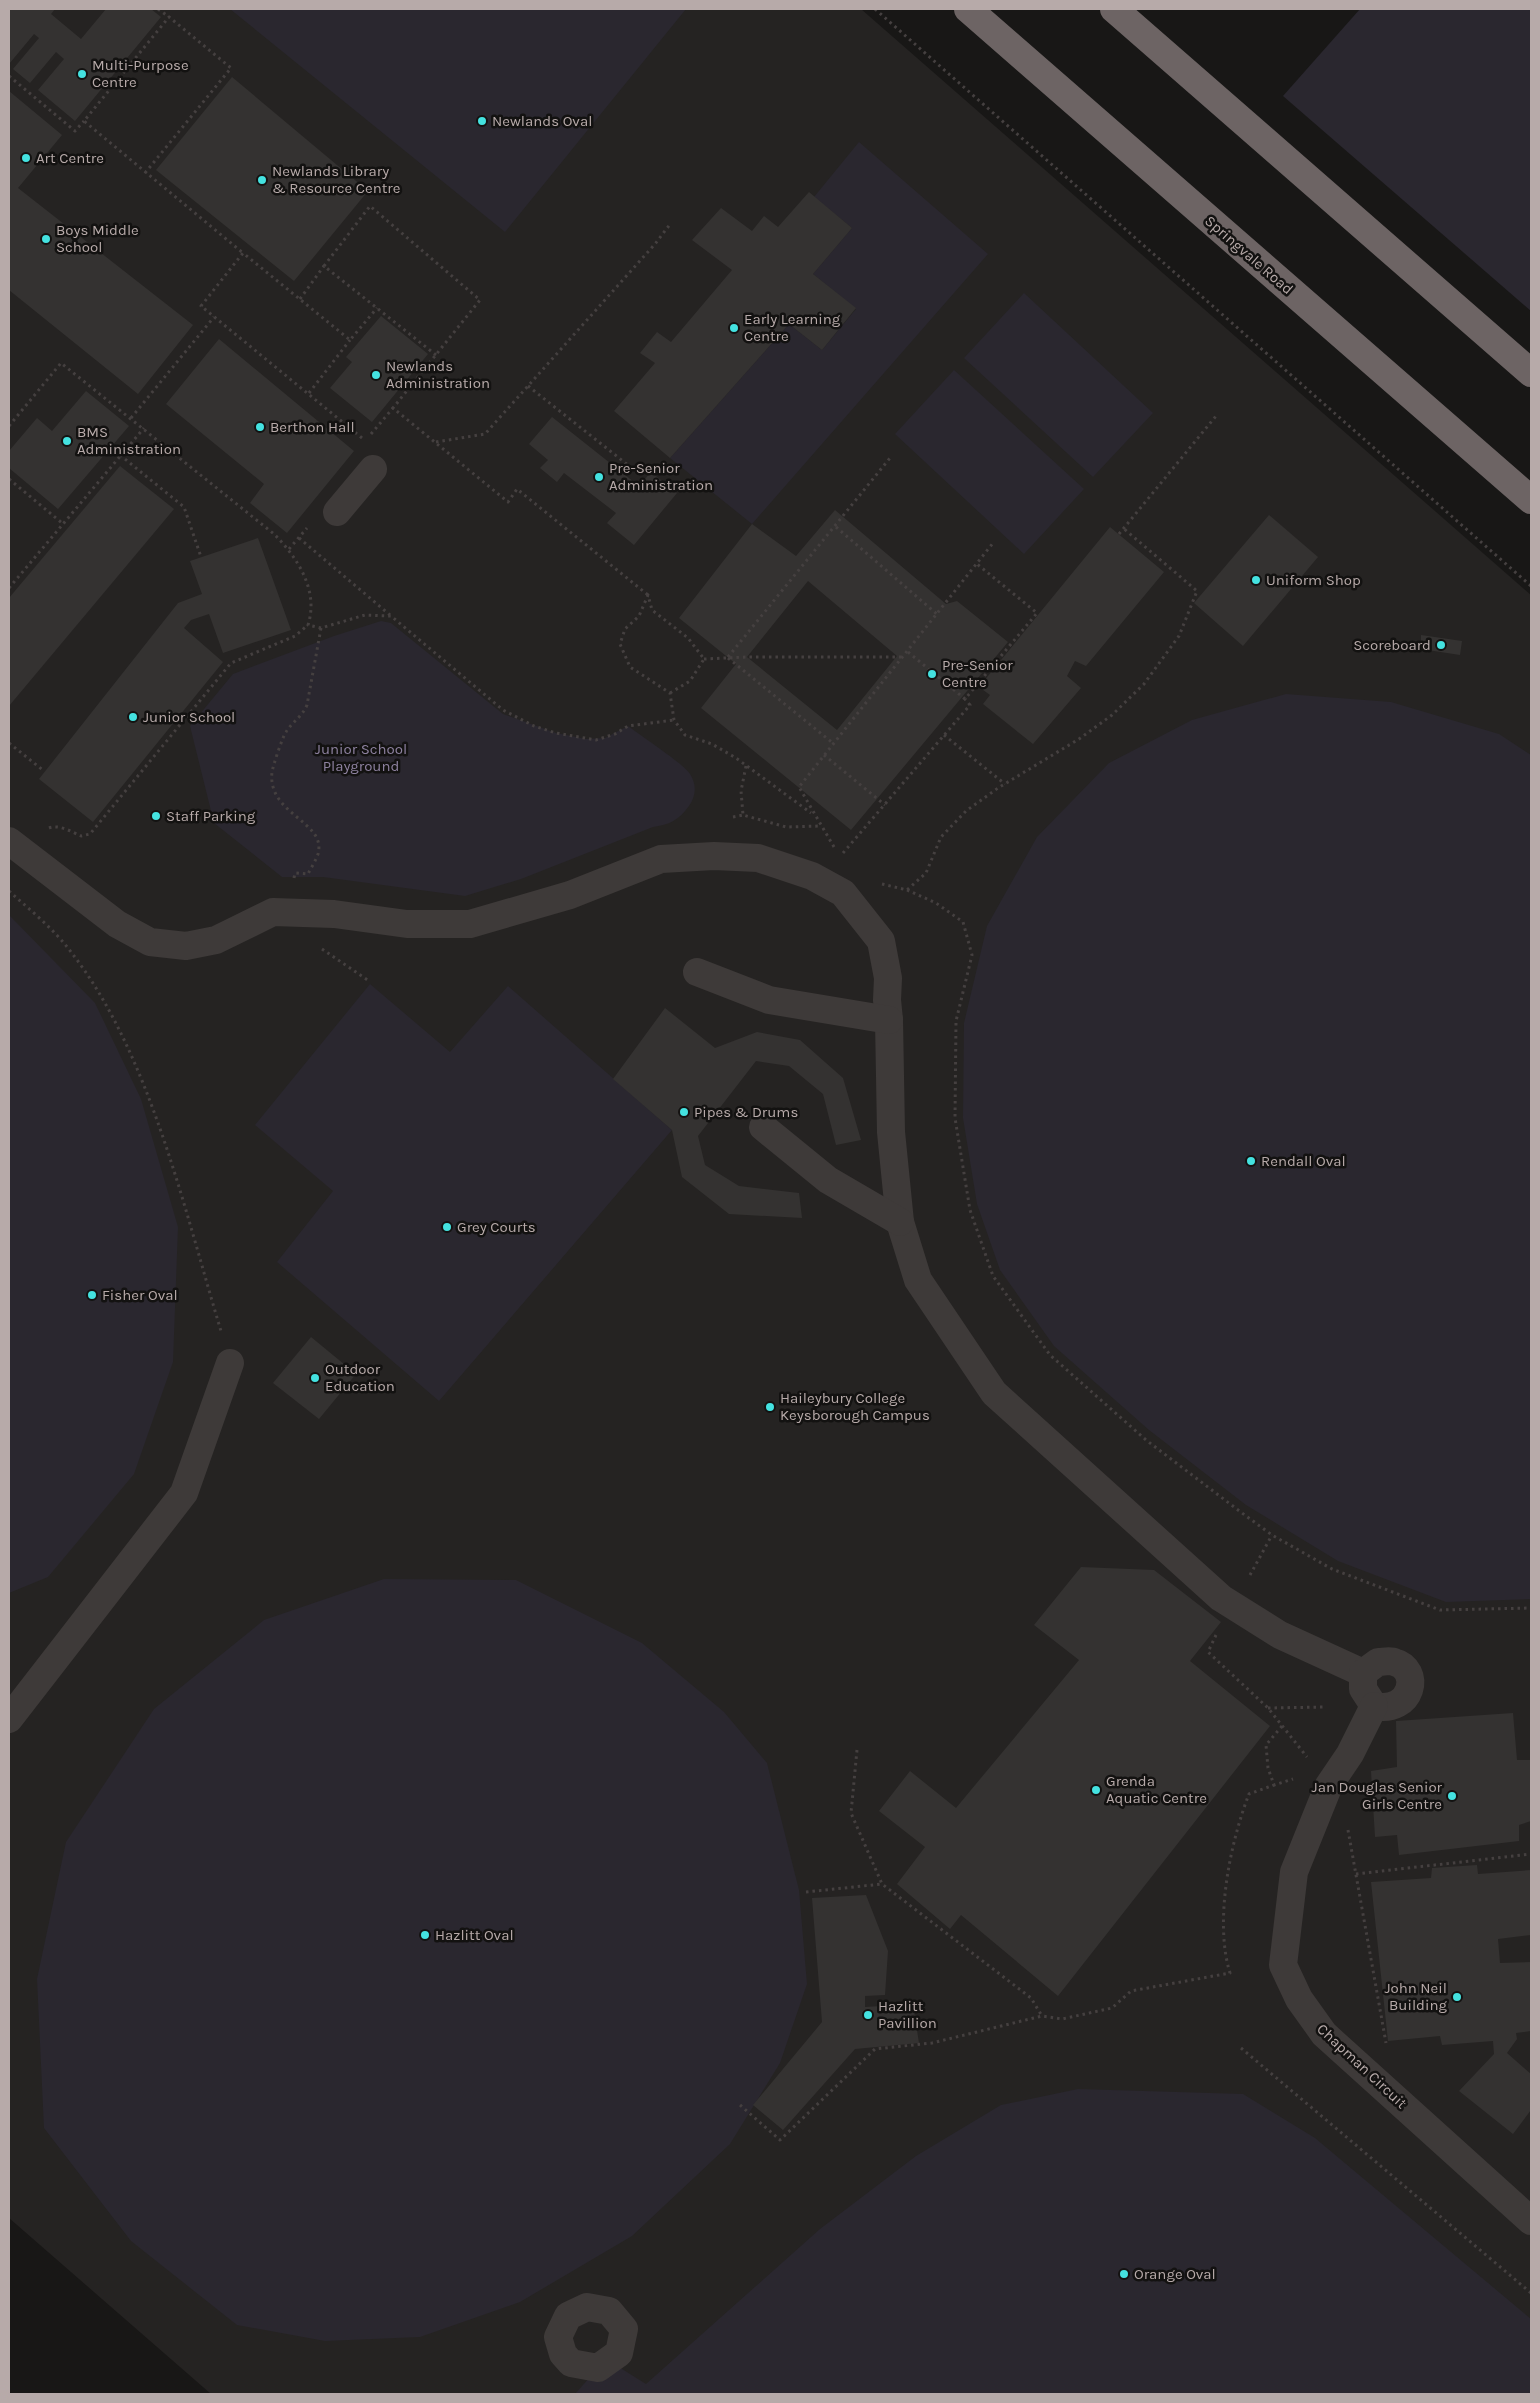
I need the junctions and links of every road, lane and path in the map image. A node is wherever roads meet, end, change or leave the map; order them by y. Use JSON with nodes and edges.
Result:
{"nodes":[{"id":1,"x":158,"y":9,"type":"edge"},
{"id":2,"x":875,"y":9,"type":"edge"},
{"id":3,"x":968,"y":9,"type":"edge"},
{"id":4,"x":1114,"y":9,"type":"edge"},
{"id":5,"x":169,"y":17,"type":"junction"},
{"id":6,"x":9,"y":76,"type":"edge"},
{"id":7,"x":84,"y":121,"type":"junction"},
{"id":8,"x":145,"y":173,"type":"junction"},
{"id":9,"x":670,"y":223,"type":"dead end"},
{"id":10,"x":243,"y":253,"type":"junction"},
{"id":11,"x":324,"y":266,"type":"junction"},
{"id":12,"x":300,"y":299,"type":"junction"},
{"id":13,"x":377,"y":308,"type":"junction"},
{"id":14,"x":214,"y":317,"type":"junction"},
{"id":15,"x":350,"y":340,"type":"junction"},
{"id":16,"x":436,"y":355,"type":"junction"},
{"id":17,"x":1531,"y":373,"type":"edge"},
{"id":18,"x":528,"y":386,"type":"junction"},
{"id":19,"x":309,"y":393,"type":"junction"},
{"id":20,"x":393,"y":408,"type":"junction"},
{"id":21,"x":1216,"y":416,"type":"dead end"},
{"id":22,"x":131,"y":418,"type":"junction"},
{"id":23,"x":9,"y":426,"type":"edge"},
{"id":24,"x":144,"y":428,"type":"junction"},
{"id":25,"x":436,"y":442,"type":"junction"},
{"id":26,"x":120,"y":455,"type":"junction"},
{"id":27,"x":890,"y":458,"type":"dead end"},
{"id":28,"x":373,"y":469,"type":"dead end"},
{"id":29,"x":638,"y":473,"type":"dead end"},
{"id":30,"x":9,"y":479,"type":"edge"},
{"id":31,"x":1531,"y":500,"type":"edge"},
{"id":32,"x":337,"y":512,"type":"dead end"},
{"id":33,"x":62,"y":523,"type":"junction"},
{"id":34,"x":836,"y":527,"type":"junction"},
{"id":35,"x":1123,"y":528,"type":"junction"},
{"id":36,"x":1119,"y":534,"type":"dead end"},
{"id":37,"x":299,"y":538,"type":"dead end"},
{"id":38,"x":993,"y":543,"type":"dead end"},
{"id":39,"x":201,"y":557,"type":"dead end"},
{"id":40,"x":977,"y":564,"type":"junction"},
{"id":41,"x":1531,"y":586,"type":"edge"},
{"id":42,"x":9,"y":588,"type":"edge"},
{"id":43,"x":648,"y":595,"type":"junction"},
{"id":44,"x":938,"y":615,"type":"junction"},
{"id":45,"x":391,"y":616,"type":"junction"},
{"id":46,"x":308,"y":625,"type":"junction"},
{"id":47,"x":321,"y":628,"type":"junction"},
{"id":48,"x":908,"y":652,"type":"junction"},
{"id":49,"x":728,"y":657,"type":"junction"},
{"id":50,"x":904,"y":657,"type":"junction"},
{"id":51,"x":704,"y":659,"type":"junction"},
{"id":52,"x":670,"y":693,"type":"junction"},
{"id":53,"x":965,"y":699,"type":"junction"},
{"id":54,"x":674,"y":720,"type":"junction"},
{"id":55,"x":944,"y":735,"type":"junction"},
{"id":56,"x":9,"y":743,"type":"edge"},
{"id":57,"x":834,"y":744,"type":"junction"},
{"id":58,"x":824,"y":755,"type":"junction"},
{"id":59,"x":746,"y":766,"type":"junction"},
{"id":60,"x":44,"y":772,"type":"dead end"},
{"id":61,"x":1005,"y":784,"type":"junction"},
{"id":62,"x":885,"y":805,"type":"junction"},
{"id":63,"x":743,"y":815,"type":"junction"},
{"id":64,"x":814,"y":815,"type":"junction"},
{"id":65,"x":732,"y":817,"type":"dead end"},
{"id":66,"x":820,"y":826,"type":"junction"},
{"id":67,"x":17,"y":847,"type":"edge"},
{"id":68,"x":841,"y":856,"type":"junction"},
{"id":69,"x":846,"y":860,"type":"dead end"},
{"id":70,"x":874,"y":879,"type":"dead end"},
{"id":71,"x":294,"y":884,"type":"dead end"},
{"id":72,"x":907,"y":890,"type":"junction"},
{"id":73,"x":9,"y":891,"type":"edge"},
{"id":74,"x":315,"y":945,"type":"dead end"},
{"id":75,"x":697,"y":972,"type":"dead end"},
{"id":76,"x":369,"y":981,"type":"dead end"},
{"id":77,"x":889,"y":1020,"type":"junction"},
{"id":78,"x":763,"y":1127,"type":"dead end"},
{"id":79,"x":900,"y":1222,"type":"junction"},
{"id":80,"x":230,"y":1363,"type":"joint"},
{"id":81,"x":1272,"y":1535,"type":"junction"},
{"id":82,"x":1248,"y":1578,"type":"dead end"},
{"id":83,"x":1531,"y":1608,"type":"edge"},
{"id":84,"x":1220,"y":1628,"type":"dead end"},
{"id":85,"x":1364,"y":1673,"type":"junction"},
{"id":86,"x":1374,"y":1706,"type":"junction"},
{"id":87,"x":1326,"y":1707,"type":"dead end"},
{"id":88,"x":1268,"y":1708,"type":"junction"},
{"id":89,"x":9,"y":1719,"type":"edge"},
{"id":90,"x":1282,"y":1726,"type":"junction"},
{"id":91,"x":857,"y":1750,"type":"dead end"},
{"id":92,"x":1311,"y":1762,"type":"dead end"},
{"id":93,"x":1297,"y":1778,"type":"dead end"},
{"id":94,"x":1274,"y":1785,"type":"junction"},
{"id":95,"x":1347,"y":1821,"type":"dead end"},
{"id":96,"x":1531,"y":1854,"type":"edge"},
{"id":97,"x":1356,"y":1874,"type":"junction"},
{"id":98,"x":882,"y":1884,"type":"junction"},
{"id":99,"x":806,"y":1892,"type":"dead end"},
{"id":100,"x":1042,"y":2016,"type":"junction"},
{"id":101,"x":1242,"y":2048,"type":"dead end"},
{"id":102,"x":1387,"y":2051,"type":"dead end"},
{"id":103,"x":740,"y":2105,"type":"dead end"},
{"id":104,"x":1531,"y":2221,"type":"edge"},
{"id":105,"x":1529,"y":2289,"type":"edge"},
{"id":106,"x":1531,"y":2293,"type":"edge"}],
"edges":[{"from":1,"to":5,"type":"path"},
{"from":2,"to":41,"type":"path"},
{"from":3,"to":31,"type":"highway","name":"Springvale Road"},
{"from":4,"to":17,"type":"highway"},
{"from":5,"to":7,"type":"path"},
{"from":5,"to":8,"type":"path"},
{"from":6,"to":7,"type":"path"},
{"from":7,"to":8,"type":"path"},
{"from":8,"to":10,"type":"path"},
{"from":9,"to":18,"type":"path"},
{"from":10,"to":12,"type":"path"},
{"from":10,"to":14,"type":"path"},
{"from":11,"to":12,"type":"path"},
{"from":11,"to":13,"type":"path"},
{"from":11,"to":16,"type":"path"},
{"from":12,"to":15,"type":"path"},
{"from":13,"to":15,"type":"path"},
{"from":13,"to":16,"type":"path"},
{"from":14,"to":19,"type":"path"},
{"from":14,"to":22,"type":"path"},
{"from":15,"to":19,"type":"path"},
{"from":16,"to":20,"type":"path"},
{"from":18,"to":25,"type":"path"},
{"from":18,"to":29,"type":"path"},
{"from":19,"to":20,"type":"path"},
{"from":20,"to":25,"type":"path"},
{"from":21,"to":35,"type":"path"},
{"from":22,"to":23,"type":"path"},
{"from":22,"to":24,"type":"path"},
{"from":24,"to":26,"type":"path"},
{"from":24,"to":46,"type":"path"},
{"from":25,"to":43,"type":"path"},
{"from":26,"to":33,"type":"path"},
{"from":26,"to":39,"type":"path"},
{"from":27,"to":34,"type":"path"},
{"from":28,"to":32,"type":"street"},
{"from":30,"to":33,"type":"path"},
{"from":33,"to":42,"type":"path"},
{"from":34,"to":44,"type":"path"},
{"from":34,"to":49,"type":"path"},
{"from":35,"to":36,"type":"path"},
{"from":35,"to":61,"type":"path"},
{"from":37,"to":45,"type":"path"},
{"from":38,"to":40,"type":"path"},
{"from":40,"to":44,"type":"path"},
{"from":40,"to":53,"type":"path"},
{"from":43,"to":51,"type":"path"},
{"from":43,"to":52,"type":"path"},
{"from":44,"to":48,"type":"path"},
{"from":45,"to":47,"type":"path"},
{"from":45,"to":54,"type":"path"},
{"from":46,"to":47,"type":"path"},
{"from":46,"to":67,"type":"path"},
{"from":47,"to":71,"type":"path"},
{"from":48,"to":50,"type":"path"},
{"from":48,"to":53,"type":"path"},
{"from":49,"to":50,"type":"path"},
{"from":49,"to":51,"type":"path"},
{"from":49,"to":57,"type":"path"},
{"from":50,"to":57,"type":"path"},
{"from":51,"to":52,"type":"path"},
{"from":52,"to":54,"type":"path"},
{"from":53,"to":55,"type":"path"},
{"from":54,"to":59,"type":"path"},
{"from":55,"to":61,"type":"path"},
{"from":55,"to":62,"type":"path"},
{"from":56,"to":60,"type":"path"},
{"from":57,"to":58,"type":"path"},
{"from":58,"to":62,"type":"path"},
{"from":58,"to":64,"type":"path"},
{"from":59,"to":63,"type":"path"},
{"from":59,"to":64,"type":"path"},
{"from":61,"to":72,"type":"path"},
{"from":62,"to":68,"type":"path"},
{"from":63,"to":65,"type":"path"},
{"from":63,"to":66,"type":"path"},
{"from":64,"to":66,"type":"path"},
{"from":66,"to":68,"type":"path"},
{"from":67,"to":77,"type":"street"},
{"from":68,"to":69,"type":"path"},
{"from":70,"to":72,"type":"path"},
{"from":72,"to":81,"type":"path"},
{"from":73,"to":80,"type":"path"},
{"from":74,"to":76,"type":"path"},
{"from":75,"to":77,"type":"street"},
{"from":77,"to":79,"type":"street"},
{"from":78,"to":79,"type":"street"},
{"from":79,"to":85,"type":"street"},
{"from":80,"to":89,"type":"street"},
{"from":81,"to":82,"type":"path"},
{"from":81,"to":83,"type":"path"},
{"from":84,"to":88,"type":"path"},
{"from":85,"to":86,"type":"street"},
{"from":85,"to":86,"type":"street"},
{"from":86,"to":104,"type":"street","name":"Chapman Circuit"},
{"from":87,"to":88,"type":"path"},
{"from":88,"to":90,"type":"path"},
{"from":90,"to":92,"type":"path"},
{"from":90,"to":94,"type":"path"},
{"from":91,"to":98,"type":"path"},
{"from":93,"to":94,"type":"path"},
{"from":94,"to":100,"type":"path"},
{"from":95,"to":97,"type":"path"},
{"from":96,"to":97,"type":"path"},
{"from":97,"to":102,"type":"path"},
{"from":98,"to":99,"type":"path"},
{"from":98,"to":100,"type":"path"},
{"from":100,"to":103,"type":"path"},
{"from":101,"to":105,"type":"path"},
{"from":105,"to":106,"type":"path"}]}
